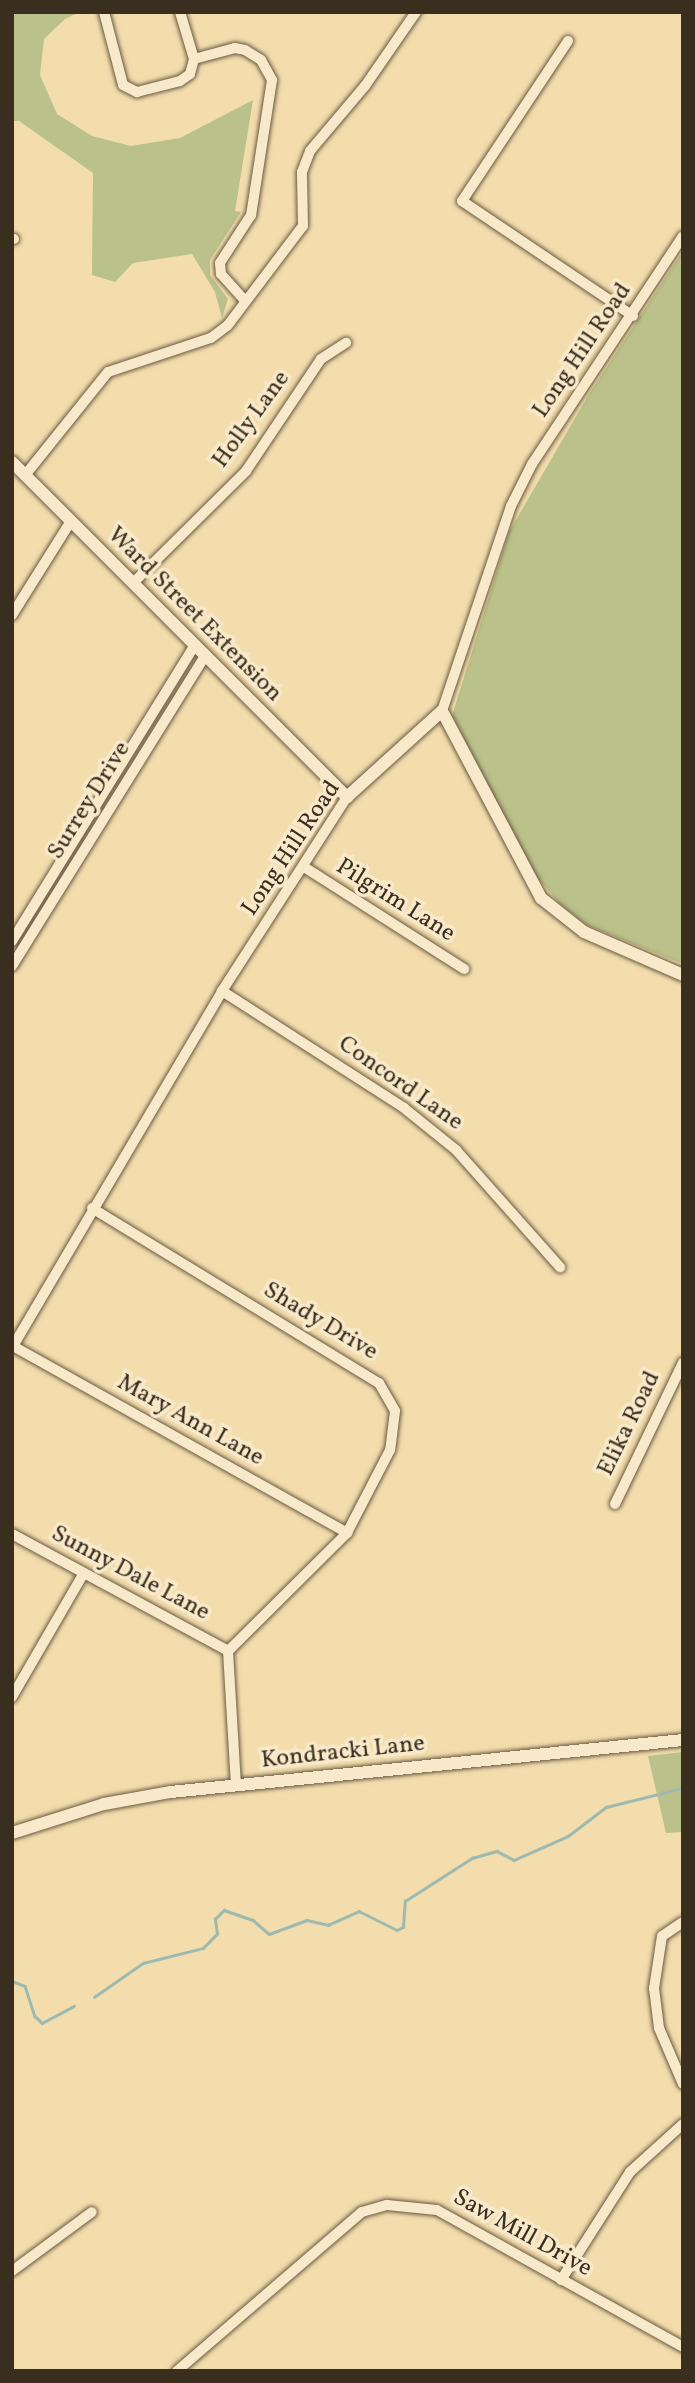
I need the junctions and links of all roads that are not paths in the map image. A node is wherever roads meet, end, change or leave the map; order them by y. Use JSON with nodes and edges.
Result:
{"nodes":[{"id":1,"x":104,"y":12,"type":"edge"},
{"id":2,"x":180,"y":12,"type":"edge"},
{"id":3,"x":416,"y":12,"type":"edge"},
{"id":4,"x":568,"y":41,"type":"dead end"},
{"id":5,"x":194,"y":59,"type":"junction"},
{"id":6,"x":683,"y":236,"type":"edge"},
{"id":7,"x":245,"y":301,"type":"junction"},
{"id":8,"x":633,"y":316,"type":"junction"},
{"id":9,"x":345,"y":343,"type":"dead end"},
{"id":10,"x":12,"y":462,"type":"edge"},
{"id":11,"x":26,"y":474,"type":"junction"},
{"id":12,"x":71,"y":521,"type":"junction"},
{"id":13,"x":134,"y":582,"type":"junction"},
{"id":14,"x":12,"y":615,"type":"edge"},
{"id":15,"x":193,"y":648,"type":"junction"},
{"id":16,"x":204,"y":658,"type":"junction"},
{"id":17,"x":442,"y":711,"type":"junction"},
{"id":18,"x":347,"y":797,"type":"junction"},
{"id":19,"x":304,"y":867,"type":"junction"},
{"id":20,"x":12,"y":941,"type":"edge"},
{"id":21,"x":12,"y":966,"type":"edge"},
{"id":22,"x":464,"y":969,"type":"dead end"},
{"id":23,"x":683,"y":975,"type":"edge"},
{"id":24,"x":222,"y":990,"type":"junction"},
{"id":25,"x":92,"y":1208,"type":"junction"},
{"id":26,"x":560,"y":1267,"type":"dead end"},
{"id":27,"x":13,"y":1347,"type":"edge"},
{"id":28,"x":683,"y":1363,"type":"edge"},
{"id":29,"x":615,"y":1504,"type":"dead end"},
{"id":30,"x":346,"y":1533,"type":"junction"},
{"id":31,"x":12,"y":1534,"type":"edge"},
{"id":32,"x":84,"y":1573,"type":"junction"},
{"id":33,"x":228,"y":1651,"type":"junction"},
{"id":34,"x":12,"y":1697,"type":"edge"},
{"id":35,"x":683,"y":1740,"type":"edge"},
{"id":36,"x":236,"y":1784,"type":"junction"},
{"id":37,"x":12,"y":1833,"type":"edge"},
{"id":38,"x":683,"y":1922,"type":"edge"},
{"id":39,"x":683,"y":2084,"type":"edge"},
{"id":40,"x":683,"y":2124,"type":"edge"},
{"id":41,"x":92,"y":2211,"type":"dead end"},
{"id":42,"x":12,"y":2271,"type":"edge"},
{"id":43,"x":561,"y":2280,"type":"junction"},
{"id":44,"x":683,"y":2347,"type":"edge"},
{"id":45,"x":177,"y":2371,"type":"edge"}],
"edges":[{"from":1,"to":5,"type":"street"},
{"from":2,"to":5,"type":"street"},
{"from":3,"to":7,"type":"street"},
{"from":4,"to":8,"type":"street"},
{"from":5,"to":7,"type":"street"},
{"from":6,"to":8,"type":"street","name":"Long Hill Road"},
{"from":7,"to":11,"type":"street"},
{"from":8,"to":17,"type":"street","name":"Long Hill Road"},
{"from":9,"to":13,"type":"street","name":"Holly Lane"},
{"from":10,"to":11,"type":"street","name":"Ward Street Extension"},
{"from":11,"to":12,"type":"street","name":"Ward Street Extension"},
{"from":12,"to":13,"type":"street","name":"Ward Street Extension"},
{"from":12,"to":14,"type":"street"},
{"from":13,"to":15,"type":"street","name":"Ward Street Extension"},
{"from":15,"to":16,"type":"street","name":"Ward Street Extension"},
{"from":15,"to":20,"type":"street","name":"Surrey Drive"},
{"from":16,"to":18,"type":"street","name":"Ward Street Extension"},
{"from":16,"to":21,"type":"street","name":"Surrey Drive"},
{"from":17,"to":18,"type":"street","name":"Long Hill Road"},
{"from":17,"to":23,"type":"street"},
{"from":18,"to":19,"type":"street","name":"Long Hill Road"},
{"from":19,"to":22,"type":"street","name":"Pilgrim Lane"},
{"from":19,"to":24,"type":"street","name":"Long Hill Road"},
{"from":24,"to":25,"type":"street","name":"Long Hill Road"},
{"from":24,"to":26,"type":"street","name":"Concord Lane"},
{"from":25,"to":27,"type":"street","name":"Long Hill Road"},
{"from":25,"to":30,"type":"street","name":"Shady Drive"},
{"from":27,"to":30,"type":"street","name":"Mary Ann Lane"},
{"from":28,"to":29,"type":"street","name":"Elika Road"},
{"from":30,"to":33,"type":"street","name":"Shady Drive"},
{"from":31,"to":32,"type":"street","name":"Sunny Dale Lane"},
{"from":32,"to":33,"type":"street","name":"Sunny Dale Lane"},
{"from":32,"to":34,"type":"street"},
{"from":33,"to":36,"type":"street"},
{"from":35,"to":36,"type":"street","name":"Kondracki Lane"},
{"from":36,"to":37,"type":"street","name":"Kondracki Lane"},
{"from":38,"to":39,"type":"street"},
{"from":40,"to":43,"type":"street"},
{"from":41,"to":42,"type":"street"},
{"from":43,"to":44,"type":"street","name":"Saw Mill Drive"},
{"from":43,"to":45,"type":"street","name":"Saw Mill Drive"}]}
